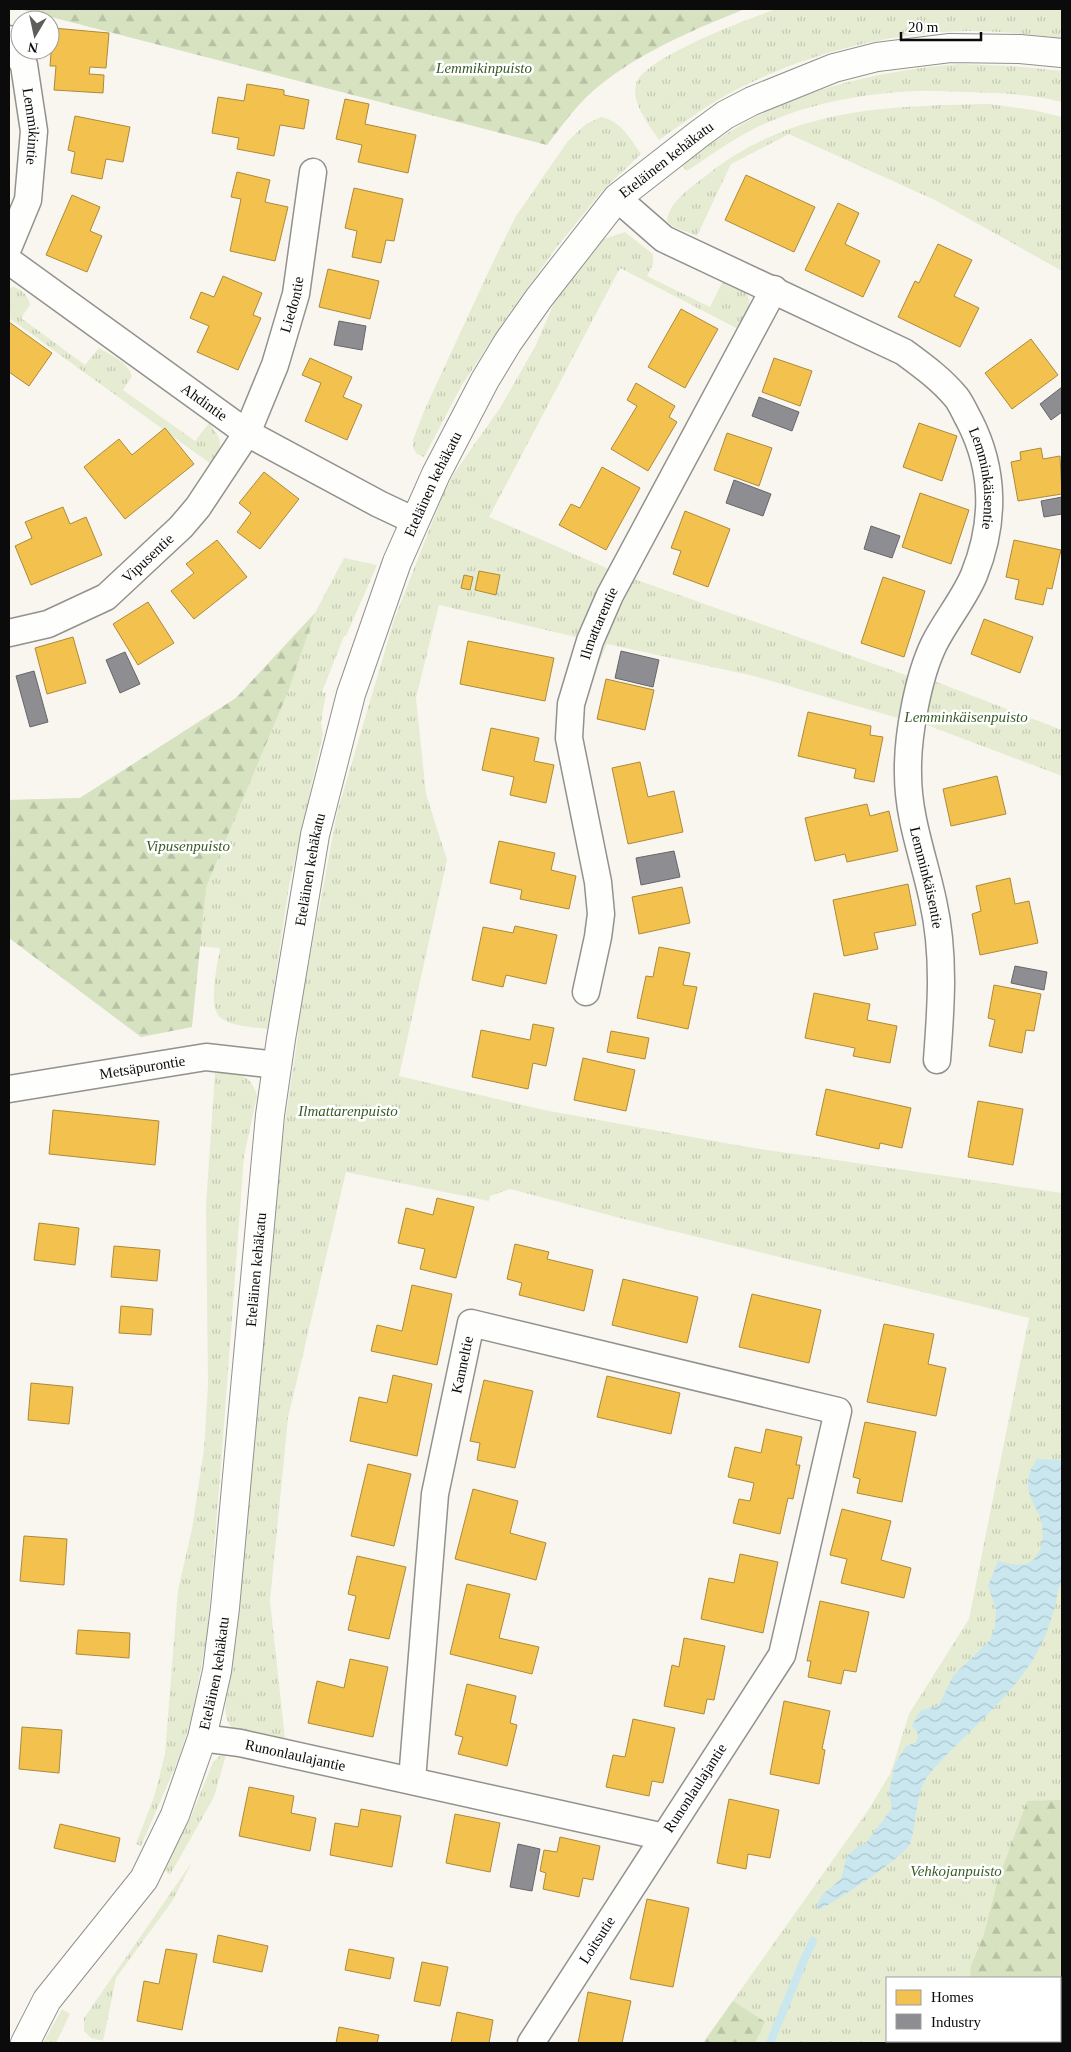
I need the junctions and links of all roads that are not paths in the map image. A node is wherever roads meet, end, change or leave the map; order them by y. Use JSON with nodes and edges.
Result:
{"nodes":[{"id":1,"x":9,"y":39,"type":"edge"},
{"id":2,"x":1062,"y":53,"type":"edge"},
{"id":3,"x":313,"y":172,"type":"dead end"},
{"id":4,"x":617,"y":198,"type":"junction"},
{"id":5,"x":9,"y":246,"type":"edge"},
{"id":6,"x":9,"y":261,"type":"edge"},
{"id":7,"x":774,"y":289,"type":"junction"},
{"id":8,"x":247,"y":433,"type":"junction"},
{"id":9,"x":415,"y":520,"type":"junction"},
{"id":10,"x":9,"y":633,"type":"edge"},
{"id":11,"x":586,"y":992,"type":"dead end"},
{"id":12,"x":937,"y":1060,"type":"dead end"},
{"id":13,"x":277,"y":1065,"type":"junction"},
{"id":14,"x":9,"y":1089,"type":"edge"},
{"id":15,"x":838,"y":1411,"type":"joint"},
{"id":16,"x":202,"y":1738,"type":"junction"},
{"id":17,"x":412,"y":1780,"type":"junction"},
{"id":18,"x":664,"y":1837,"type":"junction"},
{"id":19,"x":25,"y":2043,"type":"edge"},
{"id":20,"x":531,"y":2043,"type":"edge"}],
"edges":[{"from":1,"to":5,"type":"street","name":"Lemmikintie"},
{"from":2,"to":4,"type":"street","name":"Eteläinen kehäkatu"},
{"from":3,"to":8,"type":"street","name":"Liedontie"},
{"from":4,"to":7,"type":"street","name":"Lemminkäisentie"},
{"from":4,"to":9,"type":"street","name":"Eteläinen kehäkatu"},
{"from":6,"to":8,"type":"street","name":"Ahdintie"},
{"from":7,"to":11,"type":"street","name":"Ilmattarentie"},
{"from":7,"to":12,"type":"street","name":"Lemminkäisentie"},
{"from":8,"to":9,"type":"street","name":"Ahdintie"},
{"from":8,"to":10,"type":"street","name":"Vipusentie"},
{"from":9,"to":13,"type":"street","name":"Eteläinen kehäkatu"},
{"from":13,"to":14,"type":"street","name":"Metsäpurontie"},
{"from":13,"to":16,"type":"street","name":"Eteläinen kehäkatu"},
{"from":15,"to":17,"type":"street","name":"Kanneltie"},
{"from":15,"to":18,"type":"street","name":"Runonlaulajantie"},
{"from":16,"to":17,"type":"street","name":"Runonlaulajantie"},
{"from":16,"to":19,"type":"street","name":"Eteläinen kehäkatu"},
{"from":17,"to":18,"type":"street","name":"Runonlaulajantie"},
{"from":18,"to":20,"type":"street","name":"Loitsutie"}]}
